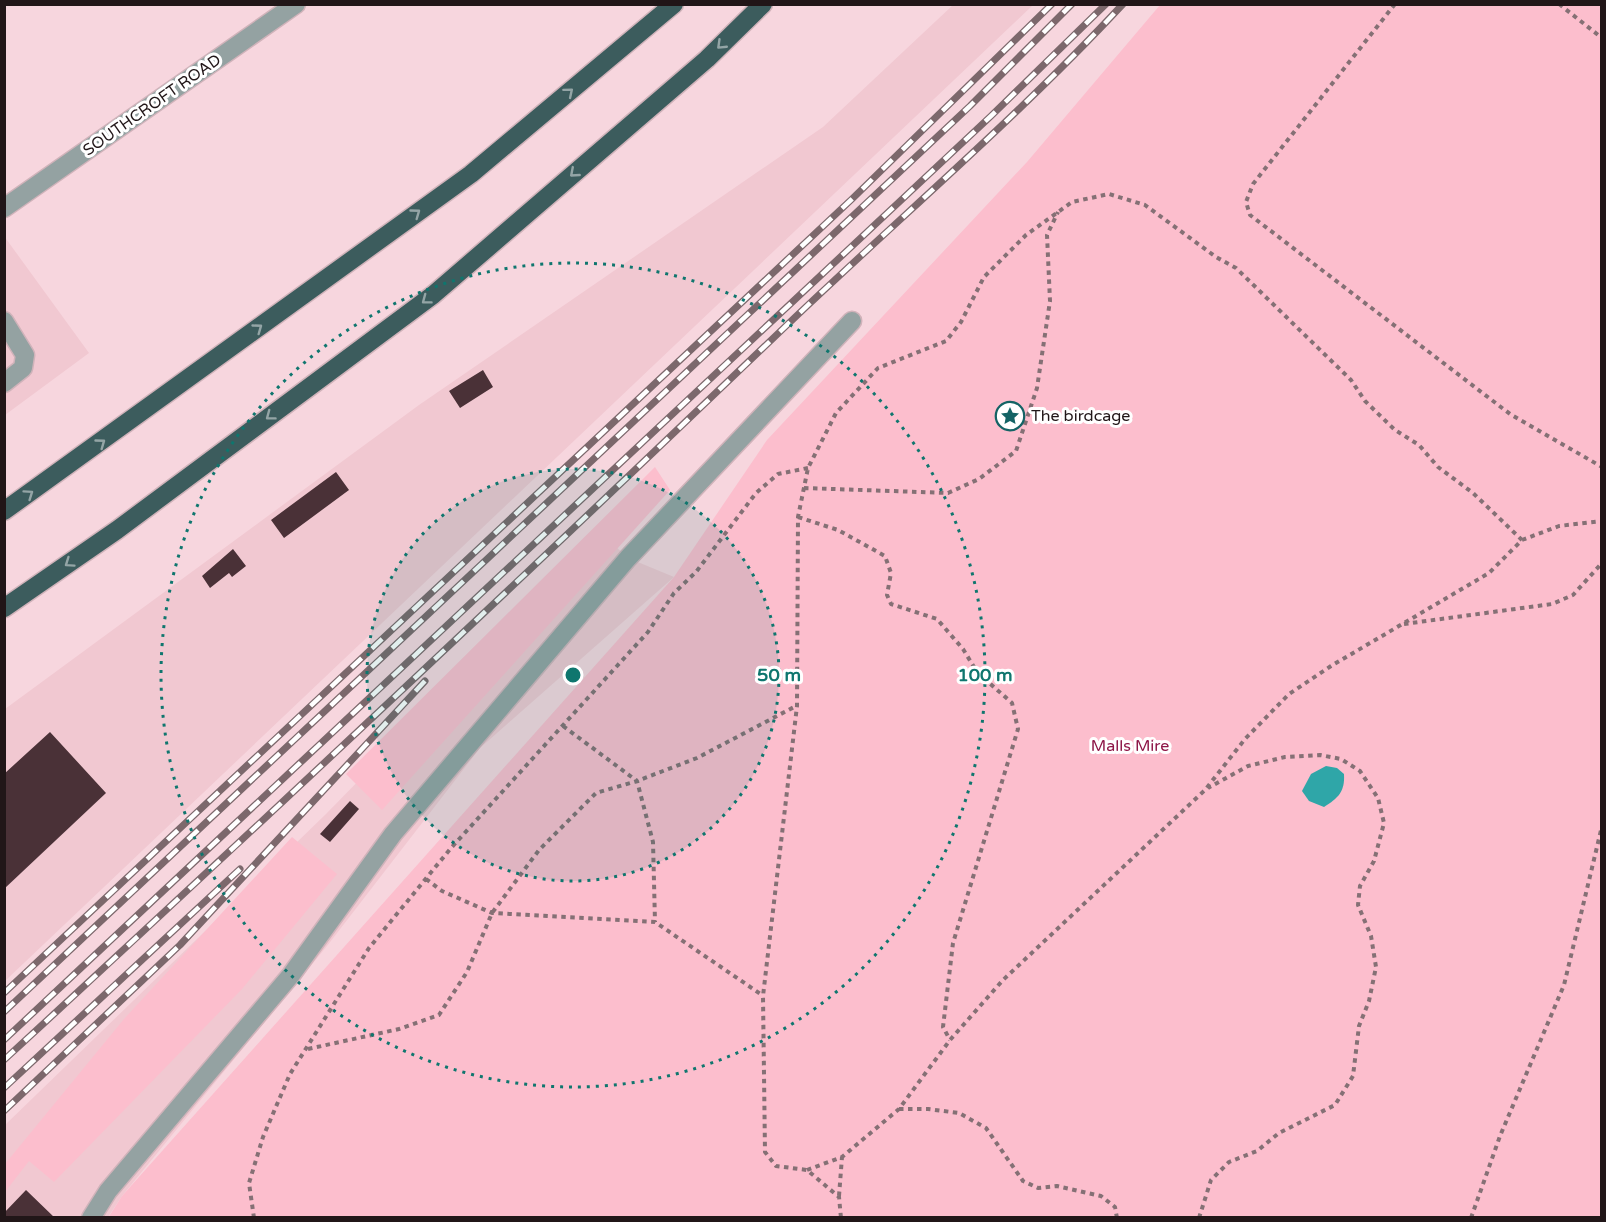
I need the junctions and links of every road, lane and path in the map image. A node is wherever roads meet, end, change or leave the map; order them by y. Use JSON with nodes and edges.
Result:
{"nodes":[{"id":1,"x":296,"y":4,"type":"edge"},
{"id":2,"x":674,"y":4,"type":"edge"},
{"id":3,"x":764,"y":4,"type":"edge"},
{"id":4,"x":1395,"y":4,"type":"edge"},
{"id":5,"x":1559,"y":4,"type":"edge"},
{"id":6,"x":1602,"y":38,"type":"edge"},
{"id":7,"x":6,"y":207,"type":"edge"},
{"id":8,"x":1058,"y":212,"type":"junction"},
{"id":9,"x":4,"y":321,"type":"edge"},
{"id":10,"x":852,"y":321,"type":"dead end"},
{"id":11,"x":4,"y":383,"type":"edge"},
{"id":12,"x":1602,"y":467,"type":"edge"},
{"id":13,"x":808,"y":468,"type":"junction"},
{"id":14,"x":804,"y":488,"type":"junction"},
{"id":15,"x":4,"y":511,"type":"edge"},
{"id":16,"x":798,"y":517,"type":"junction"},
{"id":17,"x":1602,"y":521,"type":"edge"},
{"id":18,"x":1522,"y":540,"type":"junction"},
{"id":19,"x":1602,"y":563,"type":"edge"},
{"id":20,"x":4,"y":608,"type":"edge"},
{"id":21,"x":1401,"y":625,"type":"junction"},
{"id":22,"x":797,"y":706,"type":"junction"},
{"id":23,"x":563,"y":726,"type":"junction"},
{"id":24,"x":637,"y":781,"type":"junction"},
{"id":25,"x":1205,"y":790,"type":"junction"},
{"id":26,"x":1602,"y":826,"type":"edge"},
{"id":27,"x":426,"y":879,"type":"junction"},
{"id":28,"x":492,"y":914,"type":"junction"},
{"id":29,"x":655,"y":922,"type":"junction"},
{"id":30,"x":763,"y":996,"type":"junction"},
{"id":31,"x":950,"y":1040,"type":"junction"},
{"id":32,"x":307,"y":1049,"type":"junction"},
{"id":33,"x":899,"y":1109,"type":"junction"},
{"id":34,"x":842,"y":1157,"type":"junction"},
{"id":35,"x":807,"y":1170,"type":"junction"},
{"id":36,"x":839,"y":1197,"type":"junction"},
{"id":37,"x":91,"y":1218,"type":"edge"},
{"id":38,"x":254,"y":1218,"type":"edge"},
{"id":39,"x":841,"y":1218,"type":"edge"},
{"id":40,"x":1117,"y":1218,"type":"edge"},
{"id":41,"x":1199,"y":1218,"type":"edge"},
{"id":42,"x":1471,"y":1218,"type":"edge"}],
"edges":[{"from":1,"to":7,"type":"street","name":"SOUTHCROFT ROAD"},
{"from":15,"to":2,"type":"highway","one_way":true},
{"from":3,"to":20,"type":"highway","one_way":true},
{"from":4,"to":12,"type":"path"},
{"from":5,"to":6,"type":"path"},
{"from":8,"to":13,"type":"path"},
{"from":8,"to":14,"type":"path"},
{"from":8,"to":18,"type":"path"},
{"from":9,"to":11,"type":"street"},
{"from":10,"to":37,"type":"street"},
{"from":13,"to":14,"type":"path"},
{"from":13,"to":23,"type":"path"},
{"from":14,"to":16,"type":"path"},
{"from":16,"to":22,"type":"path"},
{"from":16,"to":31,"type":"path"},
{"from":17,"to":18,"type":"path"},
{"from":18,"to":21,"type":"path"},
{"from":19,"to":21,"type":"path"},
{"from":21,"to":25,"type":"path"},
{"from":22,"to":24,"type":"path"},
{"from":22,"to":30,"type":"path"},
{"from":23,"to":24,"type":"path"},
{"from":23,"to":27,"type":"path"},
{"from":24,"to":28,"type":"path"},
{"from":24,"to":29,"type":"path"},
{"from":25,"to":31,"type":"path"},
{"from":25,"to":41,"type":"path"},
{"from":26,"to":42,"type":"path"},
{"from":27,"to":28,"type":"path"},
{"from":27,"to":32,"type":"path"},
{"from":28,"to":29,"type":"path"},
{"from":28,"to":32,"type":"path"},
{"from":29,"to":30,"type":"path"},
{"from":30,"to":35,"type":"path"},
{"from":31,"to":33,"type":"path"},
{"from":32,"to":38,"type":"path"},
{"from":33,"to":34,"type":"path"},
{"from":33,"to":40,"type":"path"},
{"from":34,"to":35,"type":"path"},
{"from":34,"to":36,"type":"path"},
{"from":35,"to":36,"type":"path"},
{"from":36,"to":39,"type":"path"}]}
